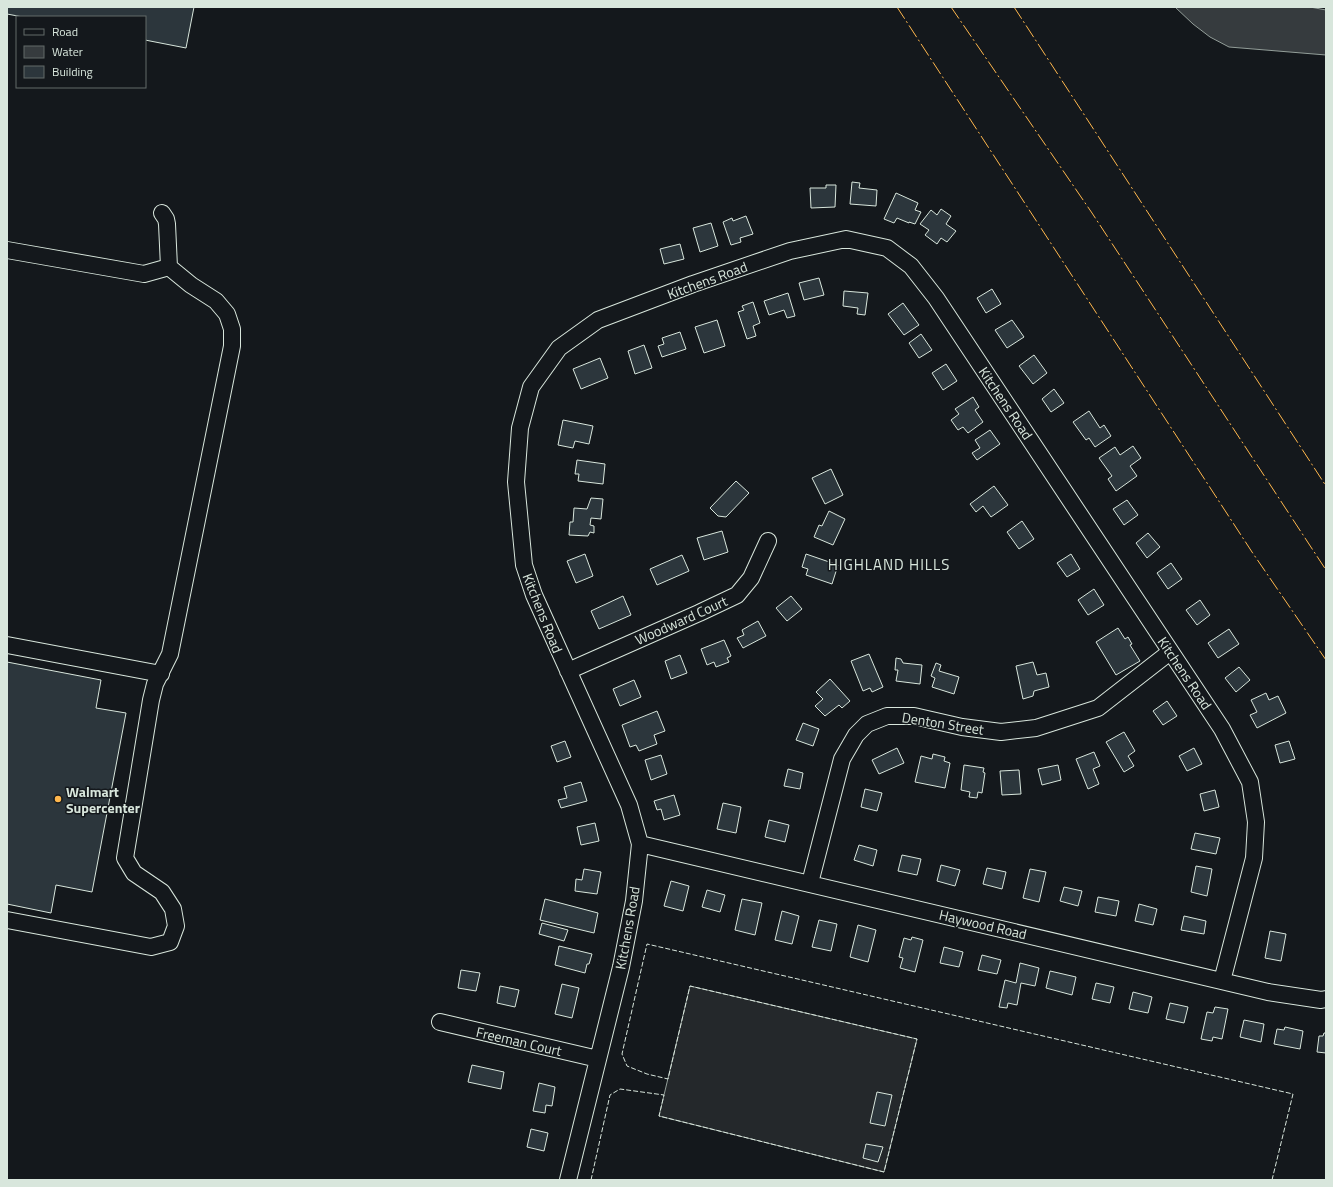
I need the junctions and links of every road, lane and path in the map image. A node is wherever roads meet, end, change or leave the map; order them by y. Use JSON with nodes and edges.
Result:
{"nodes":[{"id":1,"x":162,"y":213,"type":"dead end"},
{"id":2,"x":7,"y":250,"type":"edge"},
{"id":3,"x":169,"y":268,"type":"junction"},
{"id":4,"x":768,"y":541,"type":"dead end"},
{"id":5,"x":7,"y":645,"type":"edge"},
{"id":6,"x":1170,"y":652,"type":"junction"},
{"id":7,"x":568,"y":671,"type":"junction"},
{"id":8,"x":161,"y":674,"type":"junction"},
{"id":9,"x":640,"y":844,"type":"junction"},
{"id":10,"x":810,"y":883,"type":"junction"},
{"id":11,"x":7,"y":920,"type":"edge"},
{"id":12,"x":1222,"y":981,"type":"junction"},
{"id":13,"x":1326,"y":999,"type":"edge"},
{"id":14,"x":440,"y":1022,"type":"dead end"},
{"id":15,"x":598,"y":1059,"type":"junction"},
{"id":16,"x":568,"y":1180,"type":"edge"}],
"edges":[{"from":1,"to":3,"type":"street"},
{"from":2,"to":3,"type":"street"},
{"from":3,"to":8,"type":"street"},
{"from":4,"to":7,"type":"street","name":"Woodward Court"},
{"from":5,"to":8,"type":"street"},
{"from":6,"to":7,"type":"street","name":"Kitchens Road"},
{"from":6,"to":10,"type":"street","name":"Denton Street"},
{"from":6,"to":12,"type":"street","name":"Kitchens Road"},
{"from":7,"to":9,"type":"street","name":"Kitchens Road"},
{"from":8,"to":11,"type":"street"},
{"from":9,"to":10,"type":"street","name":"Haywood Road"},
{"from":9,"to":15,"type":"street","name":"Kitchens Road"},
{"from":10,"to":12,"type":"street","name":"Haywood Road"},
{"from":12,"to":13,"type":"street","name":"Haywood Road"},
{"from":14,"to":15,"type":"street","name":"Freeman Court"},
{"from":15,"to":16,"type":"street","name":"Kitchens Road"}]}
